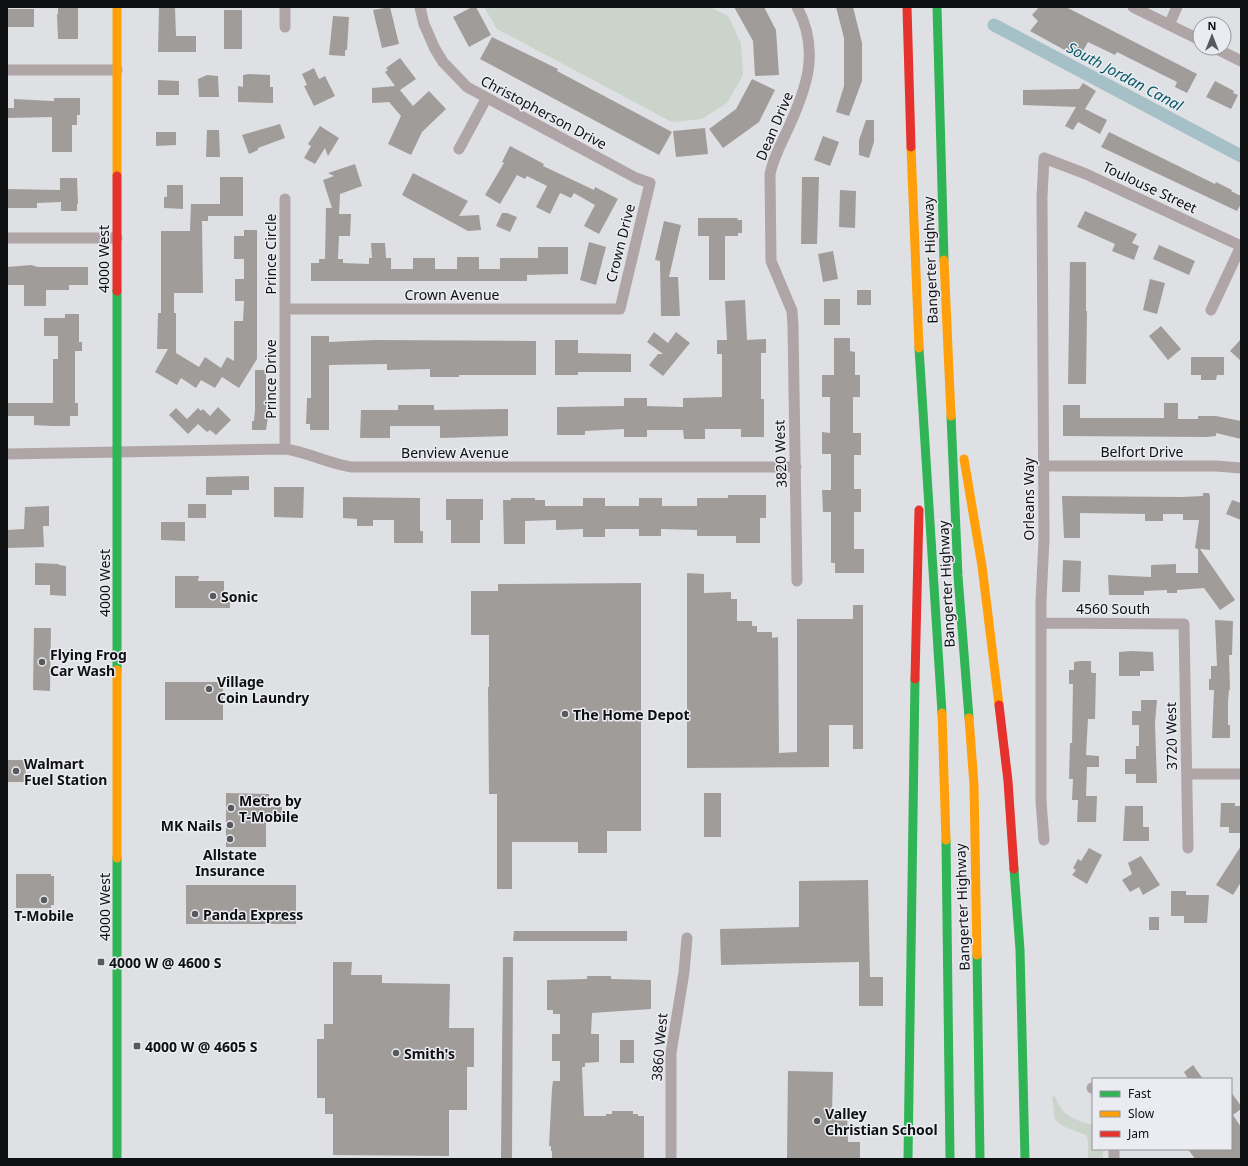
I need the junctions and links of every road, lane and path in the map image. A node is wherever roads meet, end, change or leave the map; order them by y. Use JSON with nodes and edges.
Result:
{"nodes":[{"id":1,"x":117,"y":7,"type":"edge"},
{"id":2,"x":285,"y":7,"type":"edge"},
{"id":3,"x":420,"y":7,"type":"edge"},
{"id":4,"x":797,"y":7,"type":"edge"},
{"id":5,"x":906,"y":7,"type":"edge"},
{"id":6,"x":937,"y":7,"type":"edge"},
{"id":7,"x":1134,"y":7,"type":"edge"},
{"id":8,"x":1177,"y":7,"type":"edge"},
{"id":9,"x":1169,"y":25,"type":"junction"},
{"id":10,"x":285,"y":27,"type":"dead end"},
{"id":11,"x":1192,"y":36,"type":"edge"},
{"id":12,"x":1231,"y":56,"type":"edge"},
{"id":13,"x":1241,"y":61,"type":"edge"},
{"id":14,"x":7,"y":70,"type":"edge"},
{"id":15,"x":117,"y":70,"type":"junction"},
{"id":16,"x":486,"y":99,"type":"junction"},
{"id":17,"x":459,"y":149,"type":"dead end"},
{"id":18,"x":1044,"y":158,"type":"joint"},
{"id":19,"x":650,"y":183,"type":"joint"},
{"id":20,"x":285,"y":199,"type":"dead end"},
{"id":21,"x":7,"y":238,"type":"edge"},
{"id":22,"x":117,"y":238,"type":"junction"},
{"id":23,"x":1241,"y":246,"type":"edge"},
{"id":24,"x":285,"y":309,"type":"junction"},
{"id":25,"x":620,"y":309,"type":"joint"},
{"id":26,"x":1211,"y":310,"type":"dead end"},
{"id":27,"x":793,"y":326,"type":"joint"},
{"id":28,"x":951,"y":400,"type":"junction"},
{"id":29,"x":923,"y":416,"type":"junction"},
{"id":30,"x":285,"y":449,"type":"junction"},
{"id":31,"x":118,"y":452,"type":"junction"},
{"id":32,"x":7,"y":454,"type":"edge"},
{"id":33,"x":1043,"y":466,"type":"junction"},
{"id":34,"x":796,"y":467,"type":"junction"},
{"id":35,"x":1241,"y":468,"type":"edge"},
{"id":36,"x":797,"y":581,"type":"dead end"},
{"id":37,"x":1041,"y":623,"type":"junction"},
{"id":38,"x":1184,"y":624,"type":"joint"},
{"id":39,"x":1187,"y":774,"type":"junction"},
{"id":40,"x":1241,"y":774,"type":"edge"},
{"id":41,"x":1044,"y":840,"type":"dead end"},
{"id":42,"x":1188,"y":848,"type":"dead end"},
{"id":43,"x":686,"y":938,"type":"dead end"},
{"id":44,"x":118,"y":1159,"type":"edge"},
{"id":45,"x":671,"y":1159,"type":"edge"},
{"id":46,"x":908,"y":1159,"type":"edge"},
{"id":47,"x":950,"y":1159,"type":"edge"},
{"id":48,"x":980,"y":1159,"type":"edge"},
{"id":49,"x":1025,"y":1159,"type":"edge"}],
"edges":[{"from":1,"to":15,"type":"main road","name":"4000 West"},
{"from":2,"to":10,"type":"street"},
{"from":3,"to":16,"type":"street","name":"Christopherson Drive"},
{"from":4,"to":27,"type":"street","name":"Dean Drive"},
{"from":5,"to":29,"type":"main road","name":"Bangerter Highway"},
{"from":6,"to":28,"type":"main road","name":"Bangerter Highway"},
{"from":7,"to":9,"type":"street"},
{"from":8,"to":9,"type":"street"},
{"from":9,"to":11,"type":"street"},
{"from":12,"to":13,"type":"street"},
{"from":14,"to":15,"type":"street"},
{"from":15,"to":22,"type":"main road","name":"4000 West"},
{"from":16,"to":17,"type":"street"},
{"from":16,"to":19,"type":"street","name":"Christopherson Drive"},
{"from":18,"to":23,"type":"street","name":"Toulouse Street"},
{"from":18,"to":33,"type":"street","name":"Orleans Way"},
{"from":19,"to":25,"type":"street","name":"Crown Drive"},
{"from":20,"to":24,"type":"street","name":"Prince Circle"},
{"from":21,"to":22,"type":"street"},
{"from":22,"to":31,"type":"main road","name":"4000 West"},
{"from":23,"to":26,"type":"street"},
{"from":24,"to":25,"type":"street","name":"Crown Avenue"},
{"from":24,"to":30,"type":"street","name":"Prince Drive"},
{"from":27,"to":34,"type":"street","name":"3820 West"},
{"from":28,"to":48,"type":"main road","name":"Bangerter Highway"},
{"from":28,"to":49,"type":"main road"},
{"from":29,"to":46,"type":"main road"},
{"from":29,"to":47,"type":"main road","name":"Bangerter Highway"},
{"from":30,"to":31,"type":"street","name":"Benview Avenue"},
{"from":30,"to":34,"type":"street","name":"Benview Avenue"},
{"from":31,"to":32,"type":"street","name":"Benview Avenue"},
{"from":31,"to":44,"type":"main road","name":"4000 West"},
{"from":33,"to":35,"type":"street","name":"Belfort Drive"},
{"from":33,"to":37,"type":"street","name":"Orleans Way"},
{"from":34,"to":36,"type":"street","name":"3820 West"},
{"from":37,"to":38,"type":"street","name":"4560 South"},
{"from":37,"to":41,"type":"street","name":"Orleans Way"},
{"from":38,"to":39,"type":"street","name":"3720 West"},
{"from":39,"to":40,"type":"street"},
{"from":39,"to":42,"type":"street","name":"3720 West"},
{"from":43,"to":45,"type":"street","name":"3860 West"}]}
